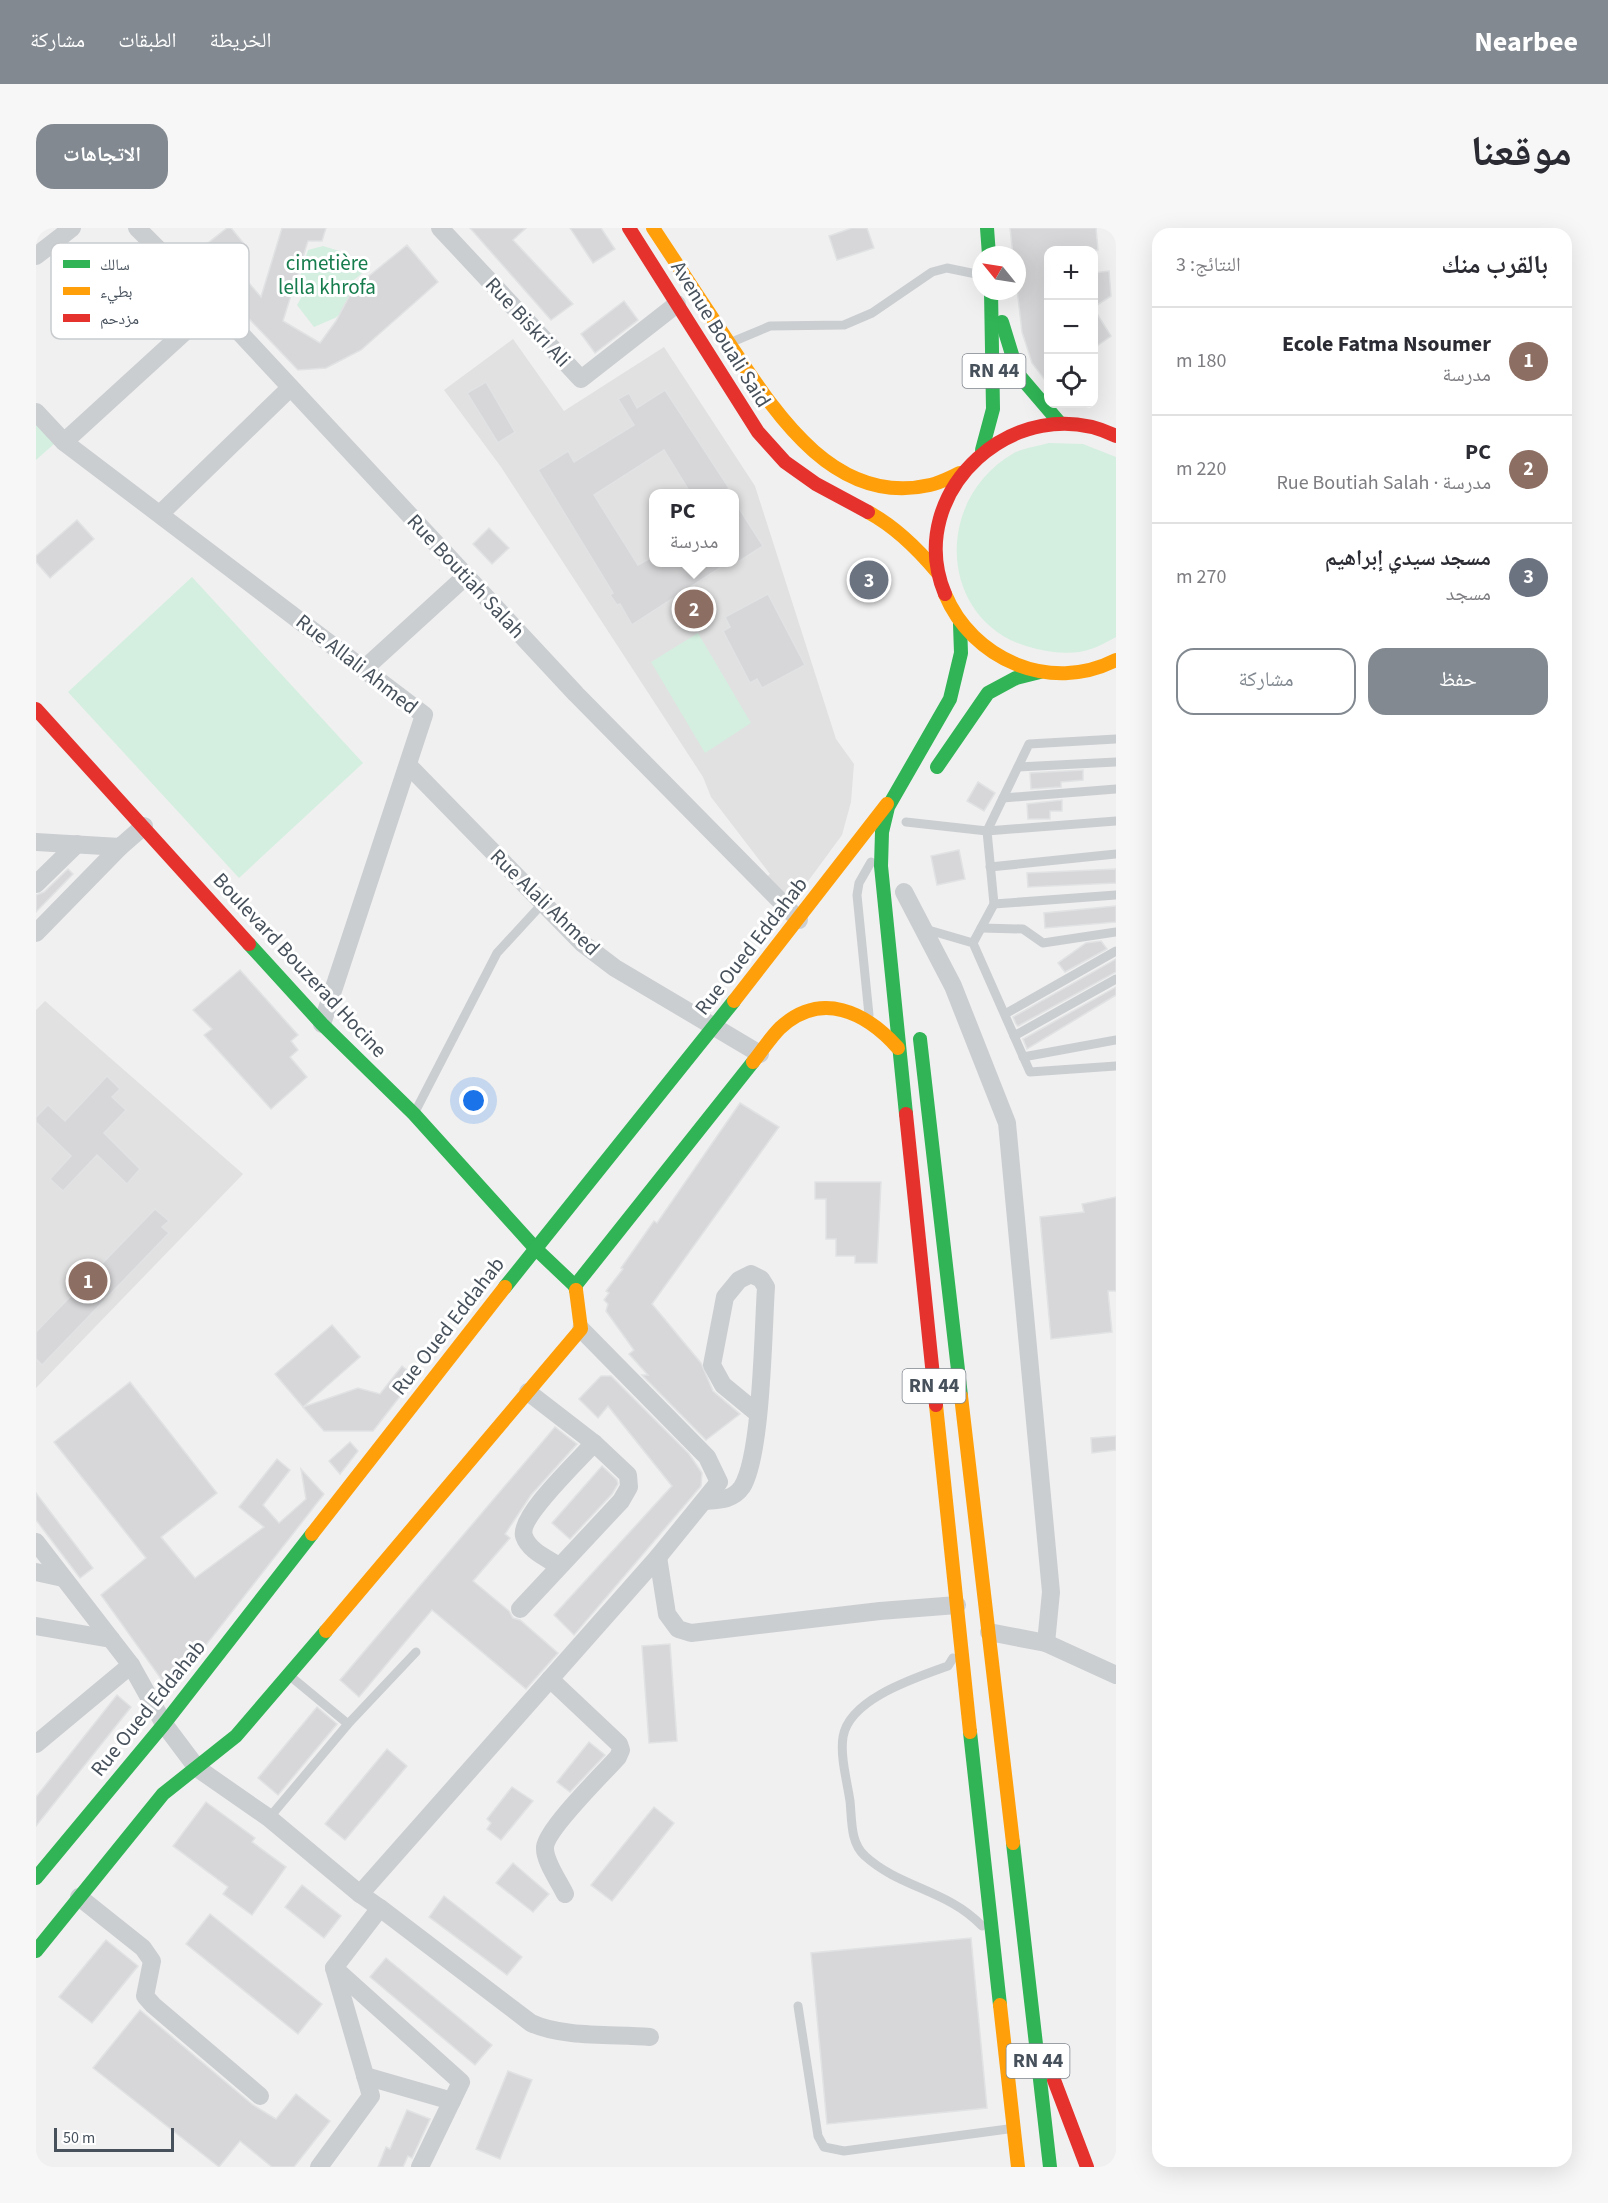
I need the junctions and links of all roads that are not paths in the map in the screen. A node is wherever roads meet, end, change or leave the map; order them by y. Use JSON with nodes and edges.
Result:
{"nodes":[{"id":1,"x":72,"y":228,"type":"edge"},
{"id":2,"x":137,"y":228,"type":"edge"},
{"id":3,"x":440,"y":228,"type":"edge"},
{"id":4,"x":629,"y":228,"type":"edge"},
{"id":5,"x":654,"y":228,"type":"edge"},
{"id":6,"x":987,"y":228,"type":"edge"},
{"id":7,"x":53,"y":243,"type":"edge"},
{"id":8,"x":152,"y":243,"type":"edge"},
{"id":9,"x":51,"y":244,"type":"edge"},
{"id":10,"x":988,"y":246,"type":"edge"},
{"id":11,"x":36,"y":256,"type":"edge"},
{"id":12,"x":972,"y":273,"type":"edge"},
{"id":13,"x":993,"y":300,"type":"edge"},
{"id":14,"x":996,"y":300,"type":"edge"},
{"id":15,"x":677,"y":303,"type":"junction"},
{"id":16,"x":177,"y":339,"type":"edge"},
{"id":17,"x":245,"y":339,"type":"edge"},
{"id":18,"x":729,"y":342,"type":"junction"},
{"id":19,"x":290,"y":388,"type":"junction"},
{"id":20,"x":36,"y":412,"type":"edge"},
{"id":21,"x":1059,"y":422,"type":"junction"},
{"id":22,"x":1110,"y":429,"type":"edge"},
{"id":23,"x":1116,"y":436,"type":"edge"},
{"id":24,"x":64,"y":442,"type":"junction"},
{"id":25,"x":982,"y":450,"type":"junction"},
{"id":26,"x":960,"y":473,"type":"junction"},
{"id":27,"x":161,"y":513,"type":"junction"},
{"id":28,"x":937,"y":572,"type":"junction"},
{"id":29,"x":466,"y":576,"type":"junction"},
{"id":30,"x":960,"y":624,"type":"junction"},
{"id":31,"x":1116,"y":660,"type":"edge"},
{"id":32,"x":364,"y":669,"type":"junction"},
{"id":33,"x":1040,"y":672,"type":"junction"},
{"id":34,"x":36,"y":709,"type":"edge"},
{"id":35,"x":1116,"y":739,"type":"edge"},
{"id":36,"x":1116,"y":762,"type":"edge"},
{"id":37,"x":409,"y":766,"type":"junction"},
{"id":38,"x":1018,"y":767,"type":"junction"},
{"id":39,"x":930,"y":778,"type":"dead end"},
{"id":40,"x":1116,"y":789,"type":"edge"},
{"id":41,"x":1003,"y":798,"type":"junction"},
{"id":42,"x":891,"y":799,"type":"junction"},
{"id":43,"x":911,"y":809,"type":"dead end"},
{"id":44,"x":1116,"y":821,"type":"edge"},
{"id":45,"x":144,"y":826,"type":"junction"},
{"id":46,"x":905,"y":827,"type":"joint"},
{"id":47,"x":987,"y":831,"type":"junction"},
{"id":48,"x":36,"y":842,"type":"edge"},
{"id":49,"x":77,"y":844,"type":"junction"},
{"id":50,"x":881,"y":844,"type":"junction"},
{"id":51,"x":120,"y":848,"type":"junction"},
{"id":52,"x":1116,"y":854,"type":"edge"},
{"id":53,"x":990,"y":867,"type":"junction"},
{"id":54,"x":36,"y":884,"type":"edge"},
{"id":55,"x":903,"y":887,"type":"dead end"},
{"id":56,"x":1116,"y":895,"type":"edge"},
{"id":57,"x":543,"y":903,"type":"junction"},
{"id":58,"x":994,"y":904,"type":"junction"},
{"id":59,"x":799,"y":920,"type":"junction"},
{"id":60,"x":914,"y":926,"type":"junction"},
{"id":61,"x":981,"y":928,"type":"junction"},
{"id":62,"x":1116,"y":932,"type":"edge"},
{"id":63,"x":36,"y":933,"type":"edge"},
{"id":64,"x":973,"y":943,"type":"junction"},
{"id":65,"x":1116,"y":951,"type":"edge"},
{"id":66,"x":1116,"y":979,"type":"edge"},
{"id":67,"x":1005,"y":1014,"type":"junction"},
{"id":68,"x":869,"y":1018,"type":"junction"},
{"id":69,"x":918,"y":1020,"type":"dead end"},
{"id":70,"x":322,"y":1024,"type":"junction"},
{"id":71,"x":715,"y":1026,"type":"junction"},
{"id":72,"x":1014,"y":1036,"type":"junction"},
{"id":73,"x":1116,"y":1040,"type":"edge"},
{"id":74,"x":898,"y":1048,"type":"junction"},
{"id":75,"x":760,"y":1053,"type":"junction"},
{"id":76,"x":1023,"y":1057,"type":"junction"},
{"id":77,"x":1116,"y":1066,"type":"edge"},
{"id":78,"x":414,"y":1114,"type":"junction"},
{"id":79,"x":535,"y":1248,"type":"junction"},
{"id":80,"x":575,"y":1286,"type":"junction"},
{"id":81,"x":581,"y":1329,"type":"junction"},
{"id":82,"x":528,"y":1392,"type":"junction"},
{"id":83,"x":757,"y":1413,"type":"junction"},
{"id":84,"x":594,"y":1443,"type":"junction"},
{"id":85,"x":705,"y":1501,"type":"junction"},
{"id":86,"x":36,"y":1542,"type":"edge"},
{"id":87,"x":658,"y":1557,"type":"junction"},
{"id":88,"x":559,"y":1566,"type":"junction"},
{"id":89,"x":36,"y":1572,"type":"edge"},
{"id":90,"x":63,"y":1578,"type":"junction"},
{"id":91,"x":957,"y":1605,"type":"junction"},
{"id":92,"x":520,"y":1609,"type":"dead end"},
{"id":93,"x":36,"y":1626,"type":"edge"},
{"id":94,"x":989,"y":1632,"type":"junction"},
{"id":95,"x":111,"y":1639,"type":"junction"},
{"id":96,"x":1046,"y":1643,"type":"junction"},
{"id":97,"x":961,"y":1646,"type":"junction"},
{"id":98,"x":416,"y":1652,"type":"dead end"},
{"id":99,"x":131,"y":1665,"type":"junction"},
{"id":100,"x":289,"y":1675,"type":"junction"},
{"id":101,"x":1116,"y":1675,"type":"edge"},
{"id":102,"x":550,"y":1679,"type":"junction"},
{"id":103,"x":164,"y":1724,"type":"junction"},
{"id":104,"x":348,"y":1724,"type":"junction"},
{"id":105,"x":36,"y":1744,"type":"edge"},
{"id":106,"x":197,"y":1768,"type":"junction"},
{"id":107,"x":269,"y":1818,"type":"junction"},
{"id":108,"x":36,"y":1878,"type":"edge"},
{"id":109,"x":360,"y":1894,"type":"junction"},
{"id":110,"x":565,"y":1894,"type":"dead end"},
{"id":111,"x":79,"y":1897,"type":"junction"},
{"id":112,"x":380,"y":1908,"type":"junction"},
{"id":113,"x":992,"y":1938,"type":"junction"},
{"id":114,"x":36,"y":1951,"type":"edge"},
{"id":115,"x":1026,"y":1956,"type":"junction"},
{"id":116,"x":334,"y":1968,"type":"junction"},
{"id":117,"x":798,"y":2006,"type":"dead end"},
{"id":118,"x":650,"y":2037,"type":"dead end"},
{"id":119,"x":365,"y":2076,"type":"junction"},
{"id":120,"x":260,"y":2096,"type":"dead end"},
{"id":121,"x":452,"y":2102,"type":"junction"},
{"id":122,"x":1004,"y":2133,"type":"junction"},
{"id":123,"x":319,"y":2167,"type":"edge"},
{"id":124,"x":420,"y":2167,"type":"edge"},
{"id":125,"x":1018,"y":2167,"type":"edge"},
{"id":126,"x":1050,"y":2167,"type":"edge"},
{"id":127,"x":1087,"y":2167,"type":"edge"}],
"edges":[{"from":1,"to":7,"type":"street"},
{"from":2,"to":8,"type":"street","name":"Rue Boutiah Salah"},
{"from":3,"to":15,"type":"street","name":"Rue Biskri Ali"},
{"from":4,"to":15,"type":"main road","name":"Avenue Bouali Said"},
{"from":5,"to":18,"type":"main road"},
{"from":6,"to":10,"type":"main road"},
{"from":9,"to":11,"type":"street"},
{"from":12,"to":18,"type":"lane"},
{"from":13,"to":25,"type":"main road","number":"RN 44"},
{"from":14,"to":21,"type":"main road","number":"RN 44"},
{"from":15,"to":28,"type":"main road","name":"Avenue Bouali Said"},
{"from":16,"to":24,"type":"street"},
{"from":17,"to":19,"type":"street","name":"Rue Boutiah Salah"},
{"from":18,"to":26,"type":"main road"},
{"from":19,"to":27,"type":"street"},
{"from":19,"to":29,"type":"street","name":"Rue Boutiah Salah"},
{"from":20,"to":24,"type":"street","name":"Rue Allali Ahmed"},
{"from":21,"to":22,"type":"main road"},
{"from":21,"to":25,"type":"main road"},
{"from":22,"to":23,"type":"main road"},
{"from":24,"to":27,"type":"street","name":"Rue Allali Ahmed"},
{"from":25,"to":26,"type":"main road"},
{"from":26,"to":28,"type":"main road"},
{"from":27,"to":32,"type":"street","name":"Rue Allali Ahmed"},
{"from":28,"to":30,"type":"main road"},
{"from":29,"to":32,"type":"street"},
{"from":29,"to":59,"type":"street","name":"Rue Boutiah Salah"},
{"from":30,"to":33,"type":"main road"},
{"from":30,"to":42,"type":"main road","number":"RN 44"},
{"from":31,"to":33,"type":"main road"},
{"from":32,"to":37,"type":"street","name":"Rue Allali Ahmed"},
{"from":33,"to":39,"type":"main road"},
{"from":34,"to":45,"type":"main road","name":"Boulevard Bouzerad Hocine"},
{"from":35,"to":38,"type":"lane"},
{"from":36,"to":38,"type":"lane"},
{"from":37,"to":57,"type":"street","name":"Rue Alali Ahmed"},
{"from":37,"to":70,"type":"street","name":"Rue Allali Ahmed"},
{"from":38,"to":41,"type":"lane"},
{"from":40,"to":41,"type":"lane"},
{"from":41,"to":47,"type":"lane"},
{"from":42,"to":50,"type":"main road","number":"RN 44"},
{"from":42,"to":59,"type":"main road","name":"Rue Oued Eddahab"},
{"from":43,"to":46,"type":"main road"},
{"from":44,"to":47,"type":"lane"},
{"from":45,"to":51,"type":"street"},
{"from":45,"to":70,"type":"main road","name":"Boulevard Bouzerad Hocine"},
{"from":46,"to":47,"type":"lane"},
{"from":47,"to":53,"type":"lane"},
{"from":48,"to":49,"type":"street"},
{"from":49,"to":51,"type":"street"},
{"from":49,"to":54,"type":"street"},
{"from":50,"to":68,"type":"lane"},
{"from":50,"to":74,"type":"main road","number":"RN 44"},
{"from":51,"to":63,"type":"street"},
{"from":52,"to":53,"type":"lane"},
{"from":53,"to":58,"type":"lane"},
{"from":55,"to":60,"type":"street"},
{"from":56,"to":58,"type":"lane"},
{"from":57,"to":71,"type":"street","name":"Rue Alali Ahmed"},
{"from":57,"to":78,"type":"lane"},
{"from":58,"to":61,"type":"lane"},
{"from":59,"to":71,"type":"main road","name":"Rue Oued Eddahab"},
{"from":60,"to":64,"type":"lane"},
{"from":60,"to":96,"type":"street"},
{"from":61,"to":62,"type":"lane"},
{"from":61,"to":64,"type":"lane"},
{"from":64,"to":67,"type":"lane"},
{"from":65,"to":67,"type":"lane"},
{"from":66,"to":72,"type":"lane"},
{"from":67,"to":72,"type":"lane"},
{"from":68,"to":74,"type":"main road"},
{"from":68,"to":75,"type":"main road"},
{"from":69,"to":94,"type":"main road","number":"RN 44"},
{"from":70,"to":78,"type":"main road","name":"Boulevard Bouzerad Hocine"},
{"from":71,"to":75,"type":"street","name":"Rue Alali Ahmed"},
{"from":71,"to":79,"type":"main road","name":"Rue Oued Eddahab"},
{"from":72,"to":76,"type":"lane"},
{"from":73,"to":76,"type":"lane"},
{"from":74,"to":91,"type":"main road","number":"RN 44"},
{"from":75,"to":80,"type":"main road"},
{"from":76,"to":77,"type":"lane"},
{"from":78,"to":79,"type":"main road","name":"Boulevard Bouzerad Hocine"},
{"from":79,"to":80,"type":"main road","name":"Boulevard Bouzerad Hocine"},
{"from":79,"to":103,"type":"main road","name":"Rue Oued Eddahab"},
{"from":80,"to":81,"type":"main road"},
{"from":81,"to":82,"type":"main road"},
{"from":81,"to":85,"type":"street"},
{"from":82,"to":84,"type":"street"},
{"from":82,"to":100,"type":"main road"},
{"from":83,"to":83,"type":"street"},
{"from":83,"to":85,"type":"street"},
{"from":84,"to":88,"type":"street"},
{"from":84,"to":88,"type":"street"},
{"from":85,"to":87,"type":"street"},
{"from":86,"to":90,"type":"street"},
{"from":87,"to":91,"type":"street"},
{"from":87,"to":102,"type":"street"},
{"from":88,"to":92,"type":"street"},
{"from":89,"to":90,"type":"street"},
{"from":90,"to":95,"type":"street"},
{"from":91,"to":97,"type":"main road","number":"RN 44"},
{"from":93,"to":95,"type":"street"},
{"from":94,"to":96,"type":"street"},
{"from":94,"to":115,"type":"main road","number":"RN 44"},
{"from":95,"to":99,"type":"street"},
{"from":96,"to":101,"type":"street"},
{"from":97,"to":113,"type":"main road","number":"RN 44"},
{"from":97,"to":113,"type":"lane"},
{"from":98,"to":104,"type":"lane"},
{"from":99,"to":103,"type":"street"},
{"from":99,"to":105,"type":"street"},
{"from":100,"to":104,"type":"lane"},
{"from":100,"to":106,"type":"main road"},
{"from":102,"to":109,"type":"street"},
{"from":102,"to":110,"type":"street"},
{"from":103,"to":106,"type":"street"},
{"from":103,"to":108,"type":"main road","name":"Rue Oued Eddahab"},
{"from":104,"to":107,"type":"lane"},
{"from":106,"to":107,"type":"street"},
{"from":106,"to":111,"type":"main road"},
{"from":107,"to":109,"type":"street"},
{"from":109,"to":112,"type":"street"},
{"from":111,"to":114,"type":"main road"},
{"from":111,"to":120,"type":"street"},
{"from":112,"to":116,"type":"street"},
{"from":112,"to":118,"type":"street"},
{"from":113,"to":122,"type":"main road","number":"RN 44"},
{"from":115,"to":126,"type":"main road","number":"RN 44"},
{"from":115,"to":127,"type":"main road"},
{"from":116,"to":119,"type":"street"},
{"from":116,"to":121,"type":"street"},
{"from":117,"to":122,"type":"lane"},
{"from":119,"to":121,"type":"street"},
{"from":119,"to":123,"type":"street"},
{"from":121,"to":124,"type":"street"},
{"from":122,"to":125,"type":"main road","number":"RN 44"}]}
